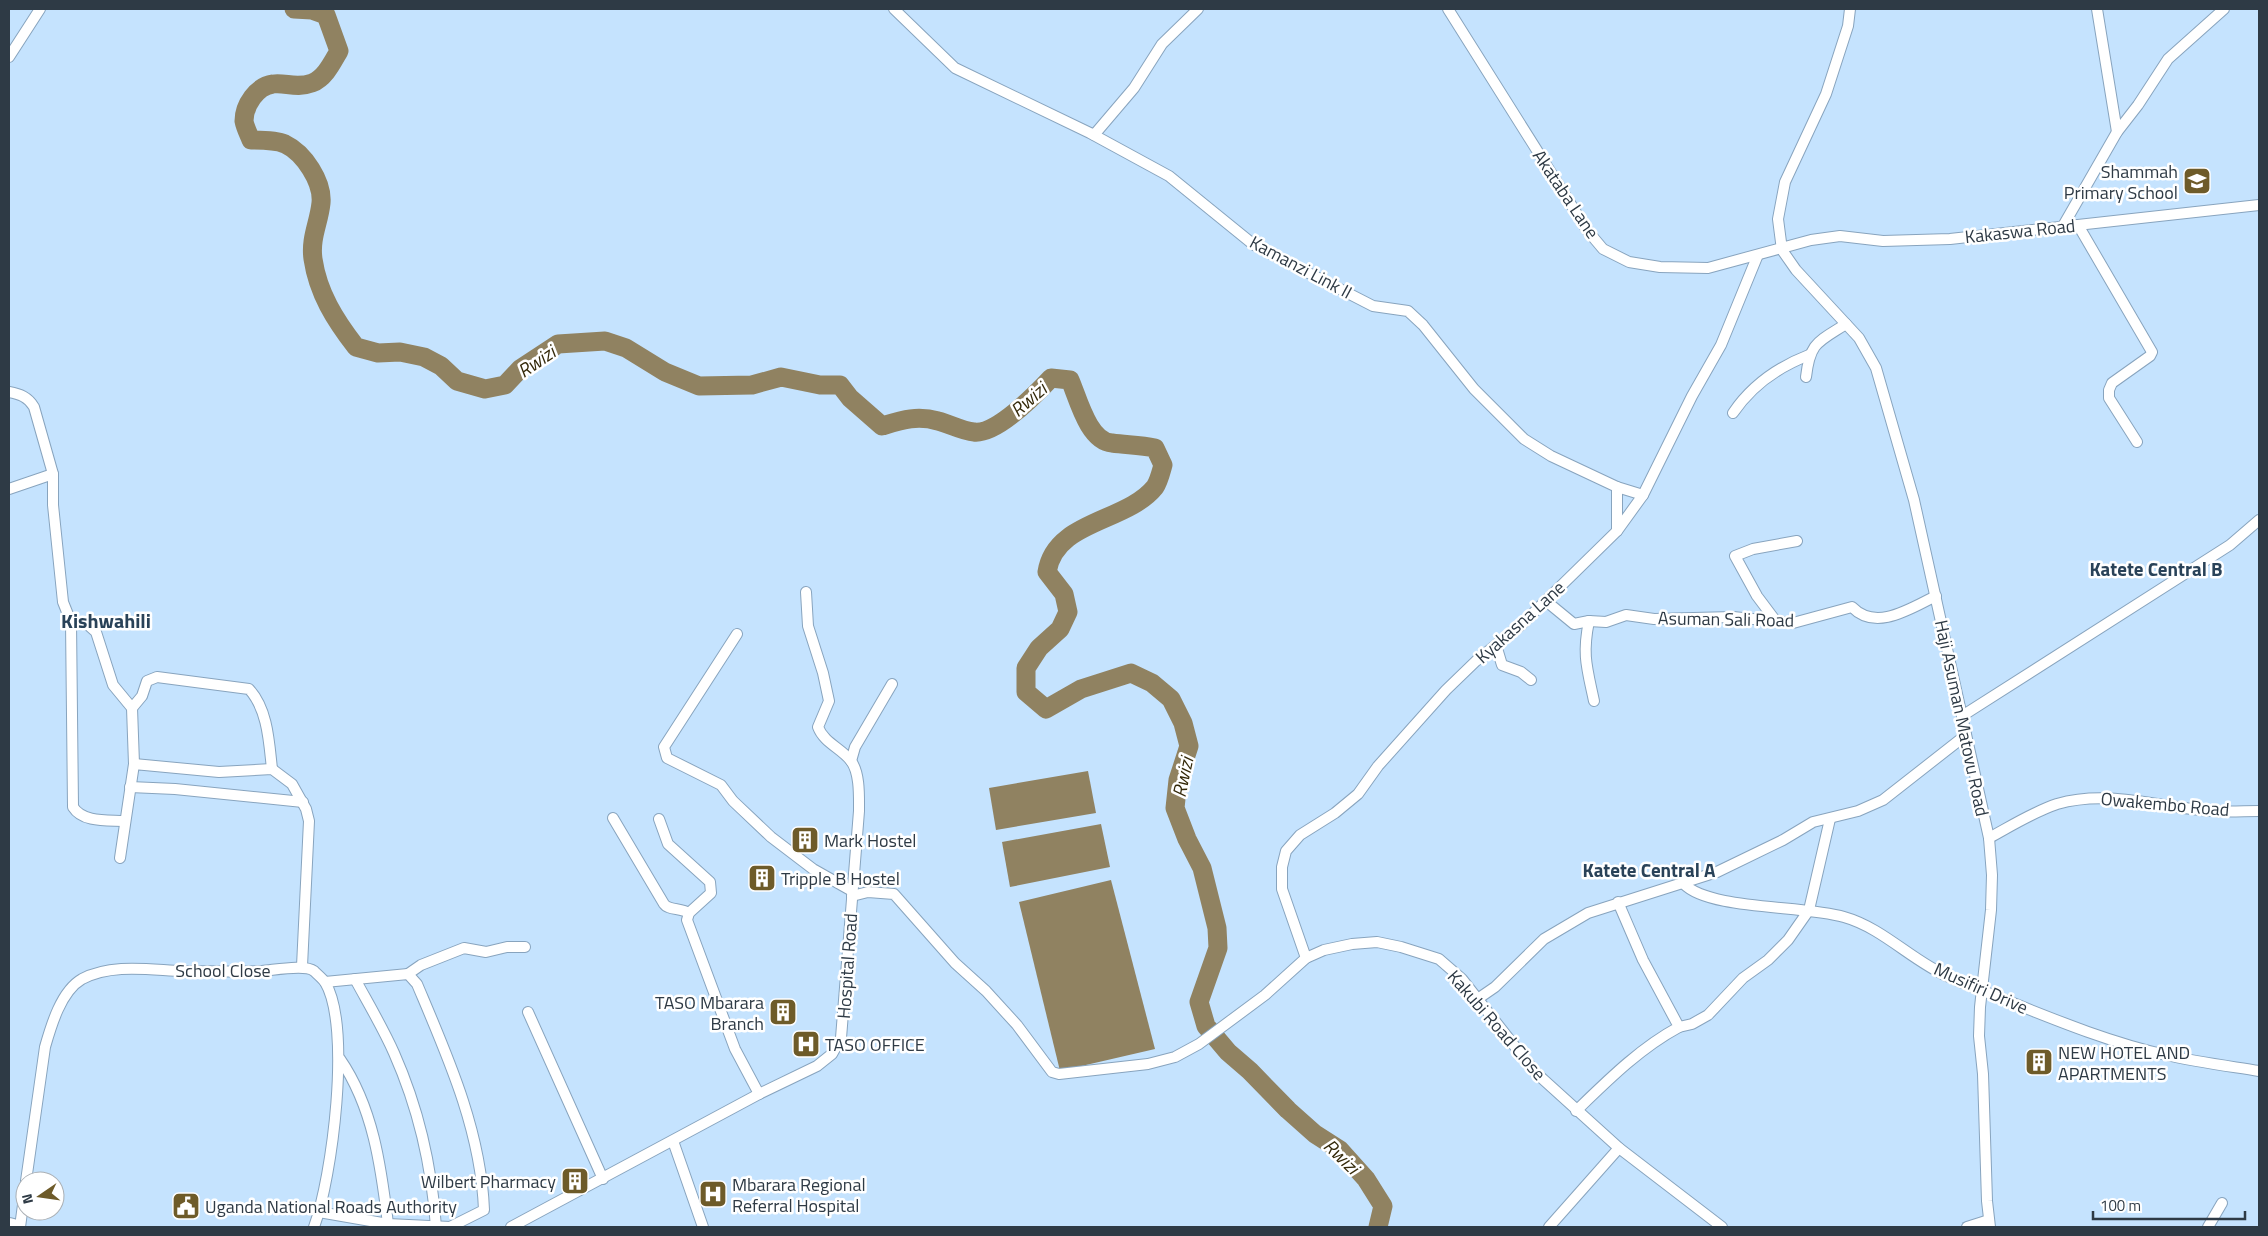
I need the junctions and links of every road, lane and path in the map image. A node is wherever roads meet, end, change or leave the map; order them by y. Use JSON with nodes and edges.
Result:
{"nodes":[{"id":1,"x":40,"y":9,"type":"edge"},
{"id":2,"x":894,"y":9,"type":"edge"},
{"id":3,"x":1198,"y":9,"type":"edge"},
{"id":4,"x":1448,"y":9,"type":"edge"},
{"id":5,"x":1850,"y":9,"type":"edge"},
{"id":6,"x":2097,"y":9,"type":"edge"},
{"id":7,"x":2224,"y":9,"type":"edge"},
{"id":8,"x":9,"y":57,"type":"edge"},
{"id":9,"x":2117,"y":132,"type":"junction"},
{"id":10,"x":1094,"y":135,"type":"junction"},
{"id":11,"x":2259,"y":206,"type":"edge"},
{"id":12,"x":2078,"y":225,"type":"junction"},
{"id":13,"x":2063,"y":226,"type":"junction"},
{"id":14,"x":1782,"y":250,"type":"junction"},
{"id":15,"x":1757,"y":257,"type":"junction"},
{"id":16,"x":1846,"y":324,"type":"junction"},
{"id":17,"x":1809,"y":355,"type":"junction"},
{"id":18,"x":1806,"y":377,"type":"dead end"},
{"id":19,"x":9,"y":392,"type":"edge"},
{"id":20,"x":1733,"y":413,"type":"dead end"},
{"id":21,"x":2138,"y":442,"type":"dead end"},
{"id":22,"x":53,"y":474,"type":"junction"},
{"id":23,"x":1617,"y":487,"type":"junction"},
{"id":24,"x":9,"y":489,"type":"edge"},
{"id":25,"x":1643,"y":495,"type":"junction"},
{"id":26,"x":2259,"y":520,"type":"edge"},
{"id":27,"x":1617,"y":531,"type":"junction"},
{"id":28,"x":1798,"y":541,"type":"dead end"},
{"id":29,"x":806,"y":592,"type":"dead end"},
{"id":30,"x":1936,"y":596,"type":"junction"},
{"id":31,"x":1546,"y":601,"type":"junction"},
{"id":32,"x":1774,"y":620,"type":"junction"},
{"id":33,"x":1589,"y":621,"type":"junction"},
{"id":34,"x":71,"y":622,"type":"junction"},
{"id":35,"x":737,"y":634,"type":"dead end"},
{"id":36,"x":1496,"y":645,"type":"junction"},
{"id":37,"x":1531,"y":680,"type":"dead end"},
{"id":38,"x":892,"y":684,"type":"dead end"},
{"id":39,"x":1594,"y":701,"type":"dead end"},
{"id":40,"x":132,"y":708,"type":"junction"},
{"id":41,"x":1962,"y":716,"type":"junction"},
{"id":42,"x":1966,"y":735,"type":"junction"},
{"id":43,"x":851,"y":761,"type":"junction"},
{"id":44,"x":134,"y":764,"type":"junction"},
{"id":45,"x":272,"y":770,"type":"junction"},
{"id":46,"x":130,"y":787,"type":"junction"},
{"id":47,"x":303,"y":802,"type":"junction"},
{"id":48,"x":2259,"y":811,"type":"edge"},
{"id":49,"x":613,"y":818,"type":"dead end"},
{"id":50,"x":659,"y":819,"type":"dead end"},
{"id":51,"x":1830,"y":819,"type":"junction"},
{"id":52,"x":124,"y":821,"type":"junction"},
{"id":53,"x":1988,"y":838,"type":"junction"},
{"id":54,"x":120,"y":858,"type":"dead end"},
{"id":55,"x":1684,"y":884,"type":"junction"},
{"id":56,"x":852,"y":894,"type":"junction"},
{"id":57,"x":1618,"y":902,"type":"junction"},
{"id":58,"x":1808,"y":910,"type":"junction"},
{"id":59,"x":689,"y":914,"type":"junction"},
{"id":60,"x":525,"y":947,"type":"dead end"},
{"id":61,"x":1306,"y":958,"type":"junction"},
{"id":62,"x":302,"y":966,"type":"junction"},
{"id":63,"x":408,"y":974,"type":"junction"},
{"id":64,"x":356,"y":979,"type":"junction"},
{"id":65,"x":325,"y":982,"type":"junction"},
{"id":66,"x":1982,"y":990,"type":"junction"},
{"id":67,"x":1479,"y":998,"type":"junction"},
{"id":68,"x":528,"y":1012,"type":"dead end"},
{"id":69,"x":1679,"y":1027,"type":"junction"},
{"id":70,"x":340,"y":1059,"type":"junction"},
{"id":71,"x":2259,"y":1071,"type":"edge"},
{"id":72,"x":759,"y":1094,"type":"junction"},
{"id":73,"x":1576,"y":1111,"type":"junction"},
{"id":74,"x":673,"y":1141,"type":"junction"},
{"id":75,"x":1619,"y":1148,"type":"junction"},
{"id":76,"x":27,"y":1171,"type":"edge"},
{"id":77,"x":603,"y":1179,"type":"junction"},
{"id":78,"x":2222,"y":1204,"type":"dead end"},
{"id":79,"x":319,"y":1212,"type":"junction"},
{"id":80,"x":388,"y":1224,"type":"junction"},
{"id":81,"x":1990,"y":1224,"type":"edge"},
{"id":82,"x":9,"y":1226,"type":"edge"},
{"id":83,"x":13,"y":1227,"type":"edge"},
{"id":84,"x":314,"y":1227,"type":"edge"},
{"id":85,"x":436,"y":1227,"type":"edge"},
{"id":86,"x":512,"y":1227,"type":"edge"},
{"id":87,"x":703,"y":1227,"type":"edge"},
{"id":88,"x":1549,"y":1227,"type":"edge"},
{"id":89,"x":1722,"y":1227,"type":"edge"},
{"id":90,"x":1967,"y":1227,"type":"edge"},
{"id":91,"x":2208,"y":1227,"type":"edge"}],
"edges":[{"from":1,"to":8,"type":"street"},
{"from":2,"to":10,"type":"street","name":"Kamanzi Link II"},
{"from":3,"to":10,"type":"street"},
{"from":4,"to":15,"type":"street","name":"Akataba Lane"},
{"from":5,"to":14,"type":"street"},
{"from":6,"to":9,"type":"street"},
{"from":7,"to":9,"type":"street"},
{"from":9,"to":13,"type":"street"},
{"from":10,"to":23,"type":"street","name":"Kamanzi Link II"},
{"from":11,"to":12,"type":"street","name":"Kakaswa Road"},
{"from":12,"to":13,"type":"street","name":"Kakaswa Road"},
{"from":12,"to":21,"type":"street"},
{"from":13,"to":14,"type":"street","name":"Kakaswa Road"},
{"from":14,"to":15,"type":"street","name":"Akataba Lane"},
{"from":14,"to":16,"type":"street","name":"Haji Asuman Matovu Road"},
{"from":15,"to":25,"type":"street","name":"Kyakasna Lane"},
{"from":16,"to":17,"type":"street"},
{"from":16,"to":30,"type":"street","name":"Haji Asuman Matovu Road"},
{"from":17,"to":18,"type":"street"},
{"from":17,"to":20,"type":"street"},
{"from":19,"to":22,"type":"street"},
{"from":22,"to":24,"type":"street"},
{"from":22,"to":34,"type":"street"},
{"from":23,"to":25,"type":"street","name":"Kamanzi Link II"},
{"from":23,"to":27,"type":"street"},
{"from":25,"to":27,"type":"street","name":"Kyakasna Lane"},
{"from":26,"to":41,"type":"street"},
{"from":27,"to":31,"type":"street","name":"Kyakasna Lane"},
{"from":28,"to":32,"type":"street"},
{"from":29,"to":43,"type":"street"},
{"from":30,"to":32,"type":"street","name":"Asuman Sali Road"},
{"from":30,"to":41,"type":"street","name":"Haji Asuman Matovu Road"},
{"from":31,"to":33,"type":"street","name":"Asuman Sali Road"},
{"from":31,"to":36,"type":"street","name":"Kyakasna Lane"},
{"from":32,"to":33,"type":"street","name":"Asuman Sali Road"},
{"from":33,"to":39,"type":"street"},
{"from":34,"to":40,"type":"street"},
{"from":34,"to":52,"type":"street"},
{"from":35,"to":56,"type":"street"},
{"from":36,"to":37,"type":"street"},
{"from":36,"to":61,"type":"street","name":"Kyakasna Lane"},
{"from":38,"to":43,"type":"street"},
{"from":40,"to":44,"type":"street"},
{"from":40,"to":45,"type":"street"},
{"from":41,"to":42,"type":"street","name":"Haji Asuman Matovu Road"},
{"from":42,"to":51,"type":"street"},
{"from":42,"to":53,"type":"street","name":"Haji Asuman Matovu Road"},
{"from":43,"to":56,"type":"street","name":"Hospital Road"},
{"from":44,"to":45,"type":"street"},
{"from":44,"to":46,"type":"street"},
{"from":45,"to":47,"type":"street"},
{"from":46,"to":47,"type":"street"},
{"from":46,"to":52,"type":"street"},
{"from":47,"to":62,"type":"street"},
{"from":48,"to":53,"type":"street","name":"Owakembo Road"},
{"from":49,"to":59,"type":"street"},
{"from":50,"to":59,"type":"street"},
{"from":51,"to":55,"type":"street"},
{"from":51,"to":58,"type":"street"},
{"from":52,"to":54,"type":"street"},
{"from":53,"to":66,"type":"street","name":"Haji Asuman Matovu Road"},
{"from":55,"to":57,"type":"street"},
{"from":55,"to":58,"type":"street","name":"Musifiri Drive"},
{"from":56,"to":61,"type":"street","name":"Kakubi Road Close"},
{"from":56,"to":72,"type":"street","name":"Hospital Road"},
{"from":57,"to":67,"type":"street"},
{"from":57,"to":69,"type":"street"},
{"from":58,"to":66,"type":"street","name":"Musifiri Drive"},
{"from":58,"to":69,"type":"street"},
{"from":59,"to":72,"type":"street"},
{"from":60,"to":63,"type":"street"},
{"from":61,"to":67,"type":"street","name":"Kakubi Road Close"},
{"from":62,"to":65,"type":"street"},
{"from":62,"to":76,"type":"street","name":"School Close"},
{"from":63,"to":64,"type":"street"},
{"from":63,"to":85,"type":"street"},
{"from":64,"to":65,"type":"street"},
{"from":64,"to":85,"type":"street"},
{"from":65,"to":70,"type":"street"},
{"from":66,"to":71,"type":"street","name":"Musifiri Drive"},
{"from":66,"to":81,"type":"street","name":"Haji Asuman Matovu Road"},
{"from":67,"to":73,"type":"street","name":"Kakubi Road Close"},
{"from":68,"to":77,"type":"street"},
{"from":69,"to":73,"type":"street"},
{"from":70,"to":79,"type":"street"},
{"from":70,"to":80,"type":"street"},
{"from":72,"to":74,"type":"street","name":"Hospital Road"},
{"from":73,"to":75,"type":"street","name":"Kakubi Road Close"},
{"from":74,"to":77,"type":"street","name":"Hospital Road"},
{"from":74,"to":87,"type":"street"},
{"from":75,"to":88,"type":"street"},
{"from":75,"to":89,"type":"street","name":"Kakubi Road Close"},
{"from":77,"to":86,"type":"street","name":"Hospital Road"},
{"from":78,"to":91,"type":"street"},
{"from":79,"to":80,"type":"street"},
{"from":79,"to":84,"type":"street"},
{"from":80,"to":85,"type":"street"},
{"from":81,"to":90,"type":"street"},
{"from":82,"to":83,"type":"main road"}]}
